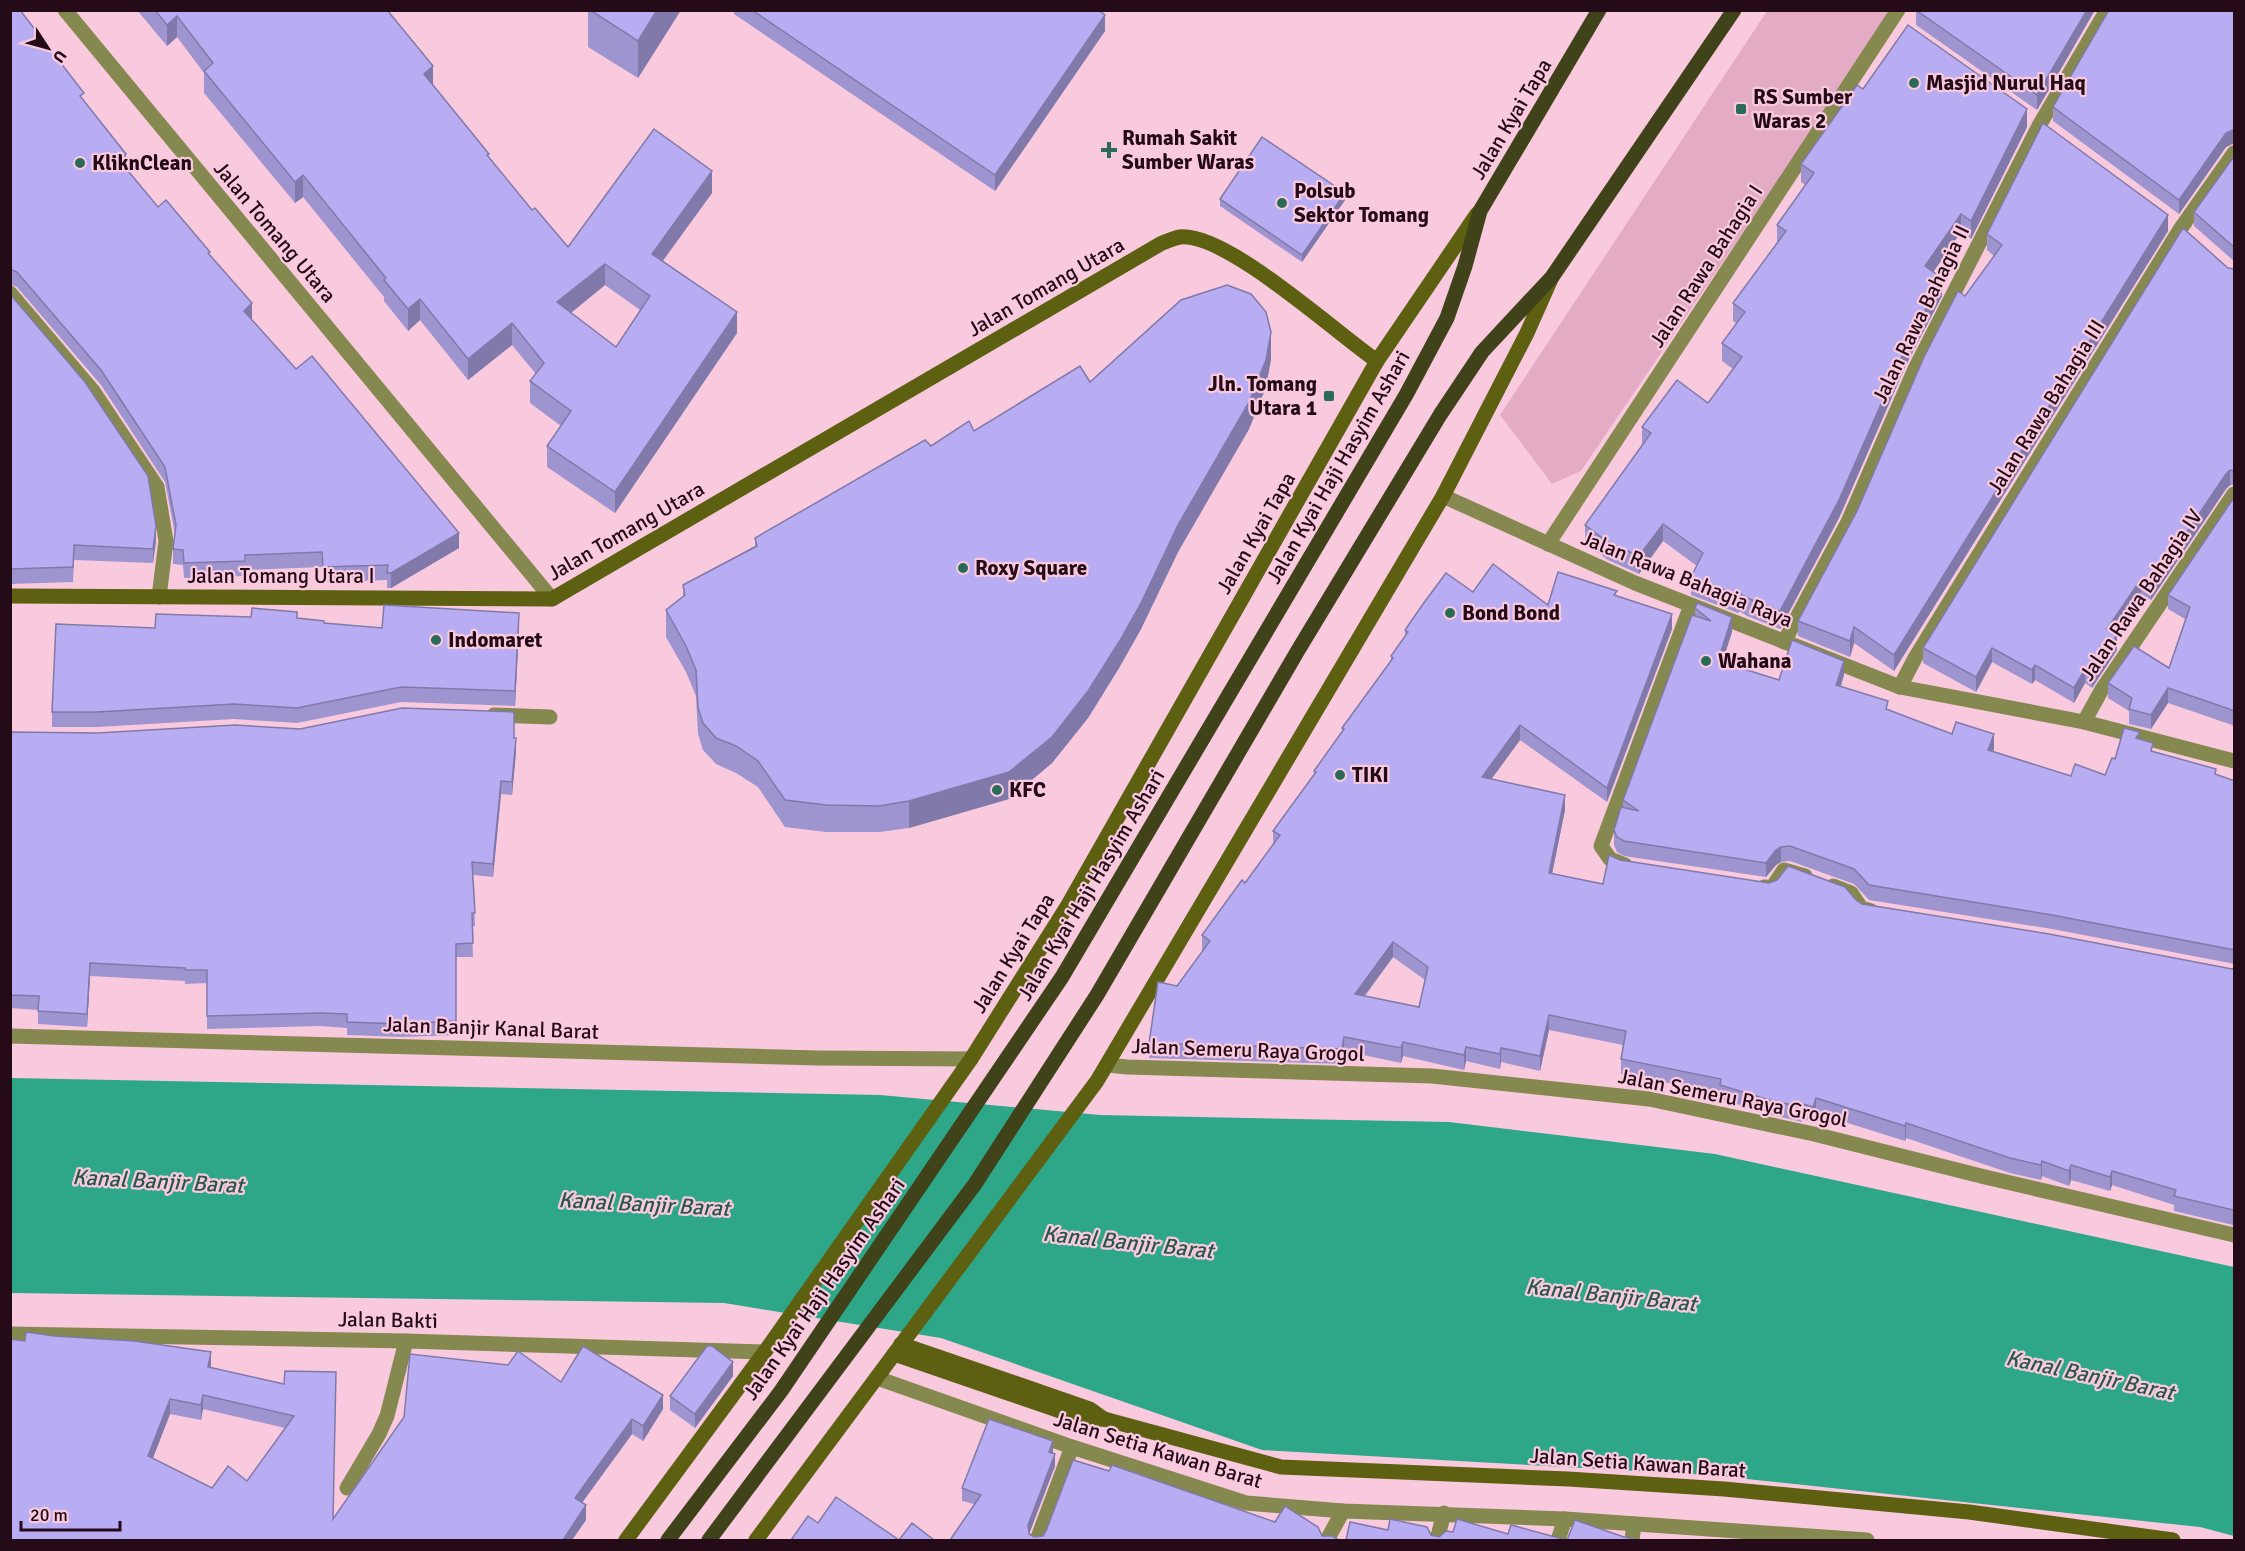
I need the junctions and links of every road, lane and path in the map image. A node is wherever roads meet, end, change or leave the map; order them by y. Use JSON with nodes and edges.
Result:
{"nodes":[{"id":1,"x":65,"y":10,"type":"edge"},
{"id":2,"x":1599,"y":10,"type":"edge"},
{"id":3,"x":1734,"y":10,"type":"edge"},
{"id":4,"x":2107,"y":10,"type":"edge"},
{"id":5,"x":1897,"y":19,"type":"edge"},
{"id":6,"x":2235,"y":153,"type":"edge"},
{"id":7,"x":1480,"y":211,"type":"junction"},
{"id":8,"x":1552,"y":277,"type":"junction"},
{"id":9,"x":10,"y":293,"type":"edge"},
{"id":10,"x":1377,"y":361,"type":"junction"},
{"id":11,"x":2235,"y":494,"type":"edge"},
{"id":12,"x":1443,"y":496,"type":"junction"},
{"id":13,"x":1548,"y":544,"type":"junction"},
{"id":14,"x":10,"y":596,"type":"edge"},
{"id":15,"x":159,"y":597,"type":"junction"},
{"id":16,"x":552,"y":599,"type":"junction"},
{"id":17,"x":1691,"y":605,"type":"junction"},
{"id":18,"x":1784,"y":642,"type":"junction"},
{"id":19,"x":1900,"y":687,"type":"junction"},
{"id":20,"x":481,"y":715,"type":"edge"},
{"id":21,"x":550,"y":717,"type":"dead end"},
{"id":22,"x":2084,"y":722,"type":"junction"},
{"id":23,"x":2235,"y":761,"type":"edge"},
{"id":24,"x":1644,"y":868,"type":"edge"},
{"id":25,"x":1747,"y":885,"type":"edge"},
{"id":26,"x":1886,"y":913,"type":"edge"},
{"id":27,"x":10,"y":1036,"type":"edge"},
{"id":28,"x":971,"y":1059,"type":"junction"},
{"id":29,"x":1107,"y":1065,"type":"junction"},
{"id":30,"x":957,"y":1080,"type":"joint"},
{"id":31,"x":2235,"y":1235,"type":"edge"},
{"id":32,"x":10,"y":1334,"type":"edge"},
{"id":33,"x":406,"y":1341,"type":"junction"},
{"id":34,"x":900,"y":1346,"type":"junction"},
{"id":35,"x":767,"y":1349,"type":"junction"},
{"id":36,"x":877,"y":1378,"type":"junction"},
{"id":37,"x":1072,"y":1447,"type":"junction"},
{"id":38,"x":347,"y":1488,"type":"dead end"},
{"id":39,"x":1343,"y":1511,"type":"junction"},
{"id":40,"x":1444,"y":1513,"type":"junction"},
{"id":41,"x":1565,"y":1519,"type":"junction"},
{"id":42,"x":1634,"y":1524,"type":"junction"},
{"id":43,"x":1700,"y":1534,"type":"edge"},
{"id":44,"x":1768,"y":1537,"type":"edge"},
{"id":45,"x":626,"y":1540,"type":"edge"},
{"id":46,"x":668,"y":1540,"type":"edge"},
{"id":47,"x":709,"y":1540,"type":"edge"},
{"id":48,"x":756,"y":1540,"type":"edge"},
{"id":49,"x":1037,"y":1540,"type":"edge"},
{"id":50,"x":1326,"y":1540,"type":"edge"},
{"id":51,"x":1437,"y":1540,"type":"edge"},
{"id":52,"x":1558,"y":1540,"type":"edge"},
{"id":53,"x":1632,"y":1540,"type":"edge"},
{"id":54,"x":1867,"y":1540,"type":"edge"},
{"id":55,"x":2173,"y":1540,"type":"edge"}],
"edges":[{"from":1,"to":16,"type":"street","name":"Jalan Tomang Utara"},
{"from":2,"to":7,"type":"main road","name":"Jalan Kyai Tapa"},
{"from":3,"to":8,"type":"main road"},
{"from":4,"to":18,"type":"street","name":"Jalan Rawa Bahagia II"},
{"from":5,"to":13,"type":"street","name":"Jalan Rawa Bahagia I"},
{"from":6,"to":19,"type":"street","name":"Jalan Rawa Bahagia III"},
{"from":7,"to":10,"type":"main road","name":"Jalan Kyai Tapa"},
{"from":7,"to":46,"type":"main road","name":"Jalan Kyai Haji Hasyim Ashari"},
{"from":8,"to":12,"type":"main road"},
{"from":8,"to":47,"type":"main road"},
{"from":9,"to":15,"type":"street"},
{"from":10,"to":16,"type":"main road","name":"Jalan Tomang Utara"},
{"from":10,"to":28,"type":"main road","name":"Jalan Kyai Tapa"},
{"from":11,"to":22,"type":"street","name":"Jalan Rawa Bahagia IV"},
{"from":12,"to":13,"type":"street","name":"Jalan Rawa Bahagia Raya"},
{"from":12,"to":29,"type":"main road"},
{"from":13,"to":17,"type":"street","name":"Jalan Rawa Bahagia Raya"},
{"from":14,"to":15,"type":"main road","name":"Jalan Tomang Utara I"},
{"from":15,"to":16,"type":"main road","name":"Jalan Tomang Utara I"},
{"from":17,"to":18,"type":"street","name":"Jalan Rawa Bahagia Raya"},
{"from":17,"to":24,"type":"street"},
{"from":18,"to":19,"type":"street","name":"Jalan Rawa Bahagia Raya"},
{"from":19,"to":22,"type":"street","name":"Jalan Rawa Bahagia Raya"},
{"from":20,"to":21,"type":"street"},
{"from":22,"to":23,"type":"street","name":"Jalan Rawa Bahagia Raya"},
{"from":25,"to":26,"type":"street"},
{"from":27,"to":28,"type":"street","name":"Jalan Banjir Kanal Barat"},
{"from":28,"to":30,"type":"main road","name":"Jalan Kyai Tapa"},
{"from":29,"to":31,"type":"street","name":"Jalan Semeru Raya Grogol"},
{"from":29,"to":34,"type":"main road"},
{"from":30,"to":35,"type":"main road","name":"Jalan Kyai Haji Hasyim Ashari"},
{"from":32,"to":33,"type":"street","name":"Jalan Bakti"},
{"from":33,"to":35,"type":"street","name":"Jalan Bakti"},
{"from":33,"to":38,"type":"street"},
{"from":34,"to":36,"type":"main road"},
{"from":34,"to":55,"type":"main road","name":"Jalan Setia Kawan Barat"},
{"from":35,"to":45,"type":"main road","name":"Jalan Kyai Haji Hasyim Ashari"},
{"from":36,"to":37,"type":"street","name":"Jalan Setia Kawan Barat"},
{"from":36,"to":48,"type":"main road"},
{"from":37,"to":39,"type":"street","name":"Jalan Setia Kawan Barat"},
{"from":37,"to":49,"type":"street"},
{"from":39,"to":40,"type":"street","name":"Jalan Setia Kawan Barat"},
{"from":39,"to":50,"type":"street"},
{"from":40,"to":41,"type":"street","name":"Jalan Setia Kawan Barat"},
{"from":40,"to":51,"type":"street"},
{"from":41,"to":42,"type":"street","name":"Jalan Setia Kawan Barat"},
{"from":41,"to":52,"type":"street"},
{"from":42,"to":43,"type":"street","name":"Jalan Setia Kawan Barat"},
{"from":42,"to":53,"type":"street"},
{"from":43,"to":44,"type":"street","name":"Jalan Setia Kawan Barat"},
{"from":44,"to":54,"type":"street","name":"Jalan Setia Kawan Barat"}]}
